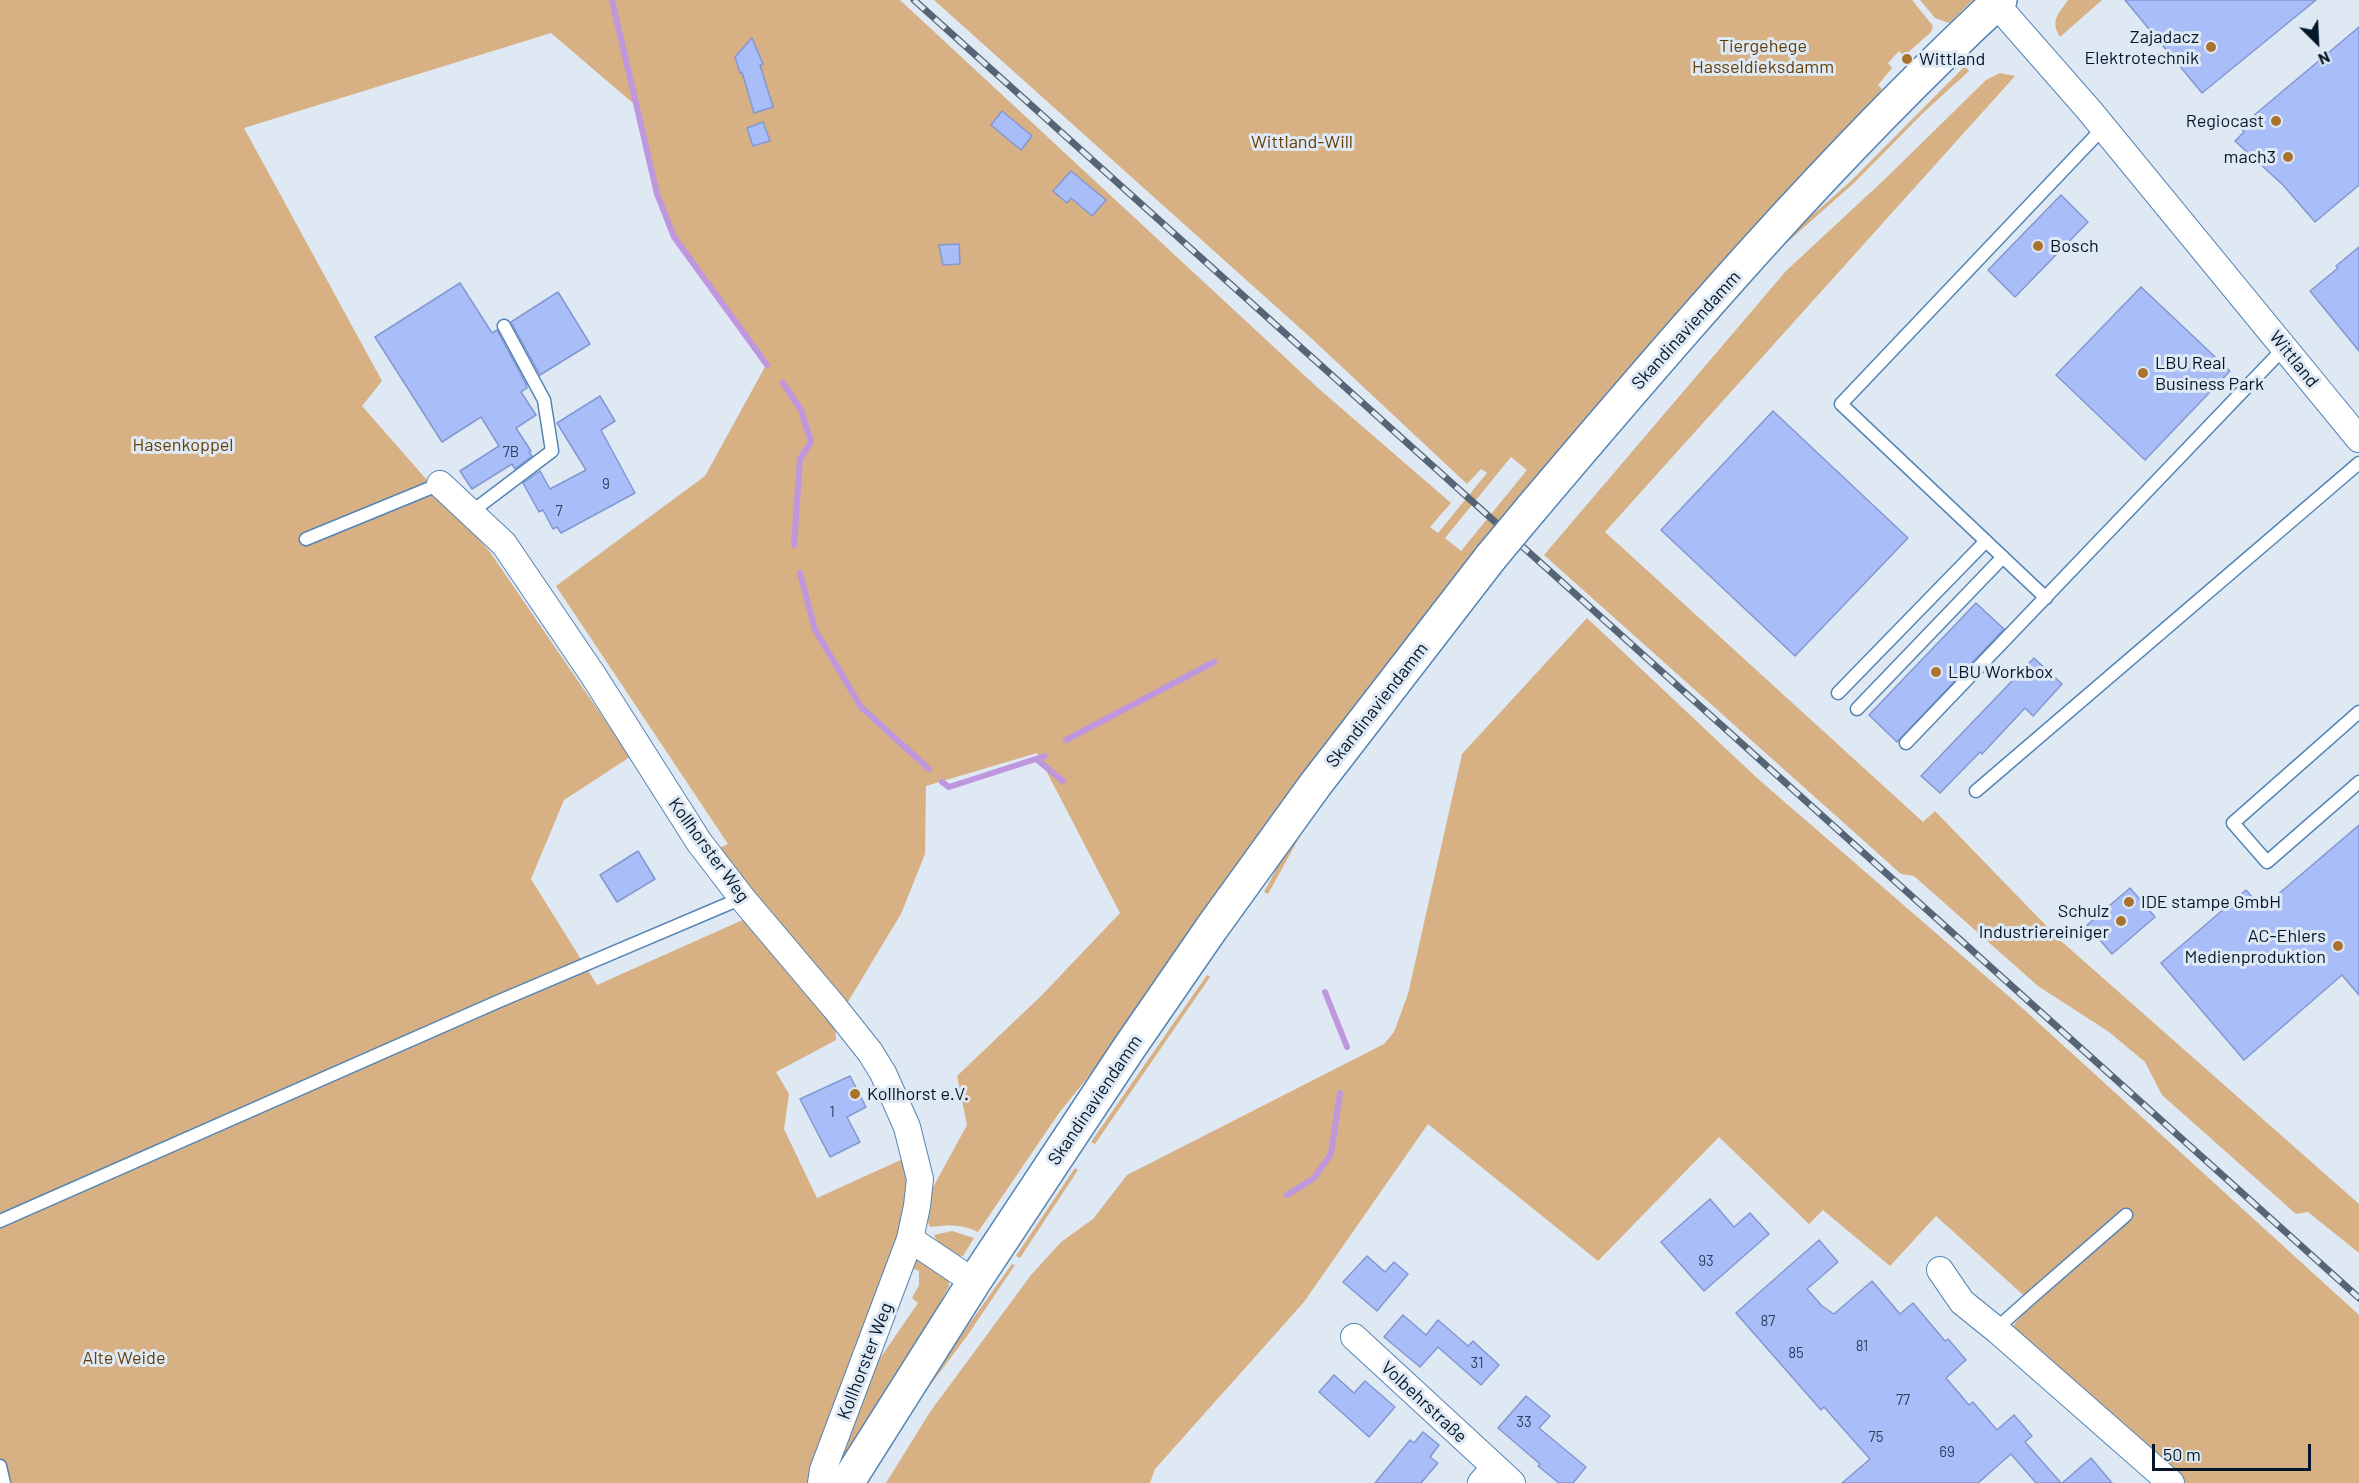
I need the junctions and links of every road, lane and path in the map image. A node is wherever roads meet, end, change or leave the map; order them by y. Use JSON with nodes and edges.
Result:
{"nodes":[{"id":1,"x":1998,"y":2,"type":"edge"},
{"id":2,"x":2103,"y":128,"type":"junction"},
{"id":3,"x":504,"y":326,"type":"dead end"},
{"id":4,"x":2284,"y":348,"type":"junction"},
{"id":5,"x":2359,"y":439,"type":"edge"},
{"id":6,"x":2359,"y":463,"type":"edge"},
{"id":7,"x":440,"y":484,"type":"joint"},
{"id":8,"x":470,"y":513,"type":"junction"},
{"id":9,"x":306,"y":539,"type":"dead end"},
{"id":10,"x":1986,"y":542,"type":"junction"},
{"id":11,"x":2003,"y":558,"type":"junction"},
{"id":12,"x":2046,"y":598,"type":"junction"},
{"id":13,"x":1838,"y":693,"type":"dead end"},
{"id":14,"x":1857,"y":709,"type":"dead end"},
{"id":15,"x":2359,"y":712,"type":"edge"},
{"id":16,"x":1906,"y":742,"type":"dead end"},
{"id":17,"x":2359,"y":782,"type":"edge"},
{"id":18,"x":1976,"y":791,"type":"dead end"},
{"id":19,"x":742,"y":898,"type":"junction"},
{"id":20,"x":2126,"y":1215,"type":"dead end"},
{"id":21,"x":0,"y":1221,"type":"edge"},
{"id":22,"x":910,"y":1239,"type":"junction"},
{"id":23,"x":1940,"y":1270,"type":"dead end"},
{"id":24,"x":974,"y":1281,"type":"junction"},
{"id":25,"x":1998,"y":1331,"type":"junction"},
{"id":26,"x":1354,"y":1338,"type":"dead end"},
{"id":27,"x":0,"y":1466,"type":"edge"},
{"id":28,"x":1496,"y":1478,"type":"edge"},
{"id":29,"x":4,"y":1483,"type":"edge"},
{"id":30,"x":821,"y":1483,"type":"edge"},
{"id":31,"x":847,"y":1483,"type":"edge"},
{"id":32,"x":2171,"y":1483,"type":"edge"}],
"edges":[{"from":1,"to":2,"type":"street","name":"Wittland"},
{"from":1,"to":24,"type":"main road","name":"Skandinaviendamm","bridge":true},
{"from":2,"to":4,"type":"street","name":"Wittland"},
{"from":2,"to":10,"type":"lane"},
{"from":3,"to":8,"type":"lane"},
{"from":4,"to":5,"type":"street","name":"Wittland"},
{"from":4,"to":12,"type":"lane"},
{"from":6,"to":18,"type":"lane"},
{"from":7,"to":8,"type":"street","name":"Kollhorster Weg"},
{"from":7,"to":9,"type":"lane"},
{"from":8,"to":19,"type":"street","name":"Kollhorster Weg"},
{"from":10,"to":11,"type":"lane"},
{"from":10,"to":13,"type":"lane"},
{"from":11,"to":12,"type":"lane"},
{"from":11,"to":14,"type":"lane"},
{"from":12,"to":16,"type":"lane"},
{"from":15,"to":17,"type":"lane"},
{"from":19,"to":21,"type":"lane"},
{"from":19,"to":22,"type":"street","name":"Kollhorster Weg"},
{"from":20,"to":25,"type":"lane"},
{"from":22,"to":24,"type":"street"},
{"from":22,"to":30,"type":"street","name":"Kollhorster Weg"},
{"from":23,"to":25,"type":"street"},
{"from":24,"to":31,"type":"main road","name":"Skandinaviendamm"},
{"from":25,"to":32,"type":"street"},
{"from":26,"to":28,"type":"street","name":"Volbehrstraße"},
{"from":27,"to":29,"type":"lane"}]}
